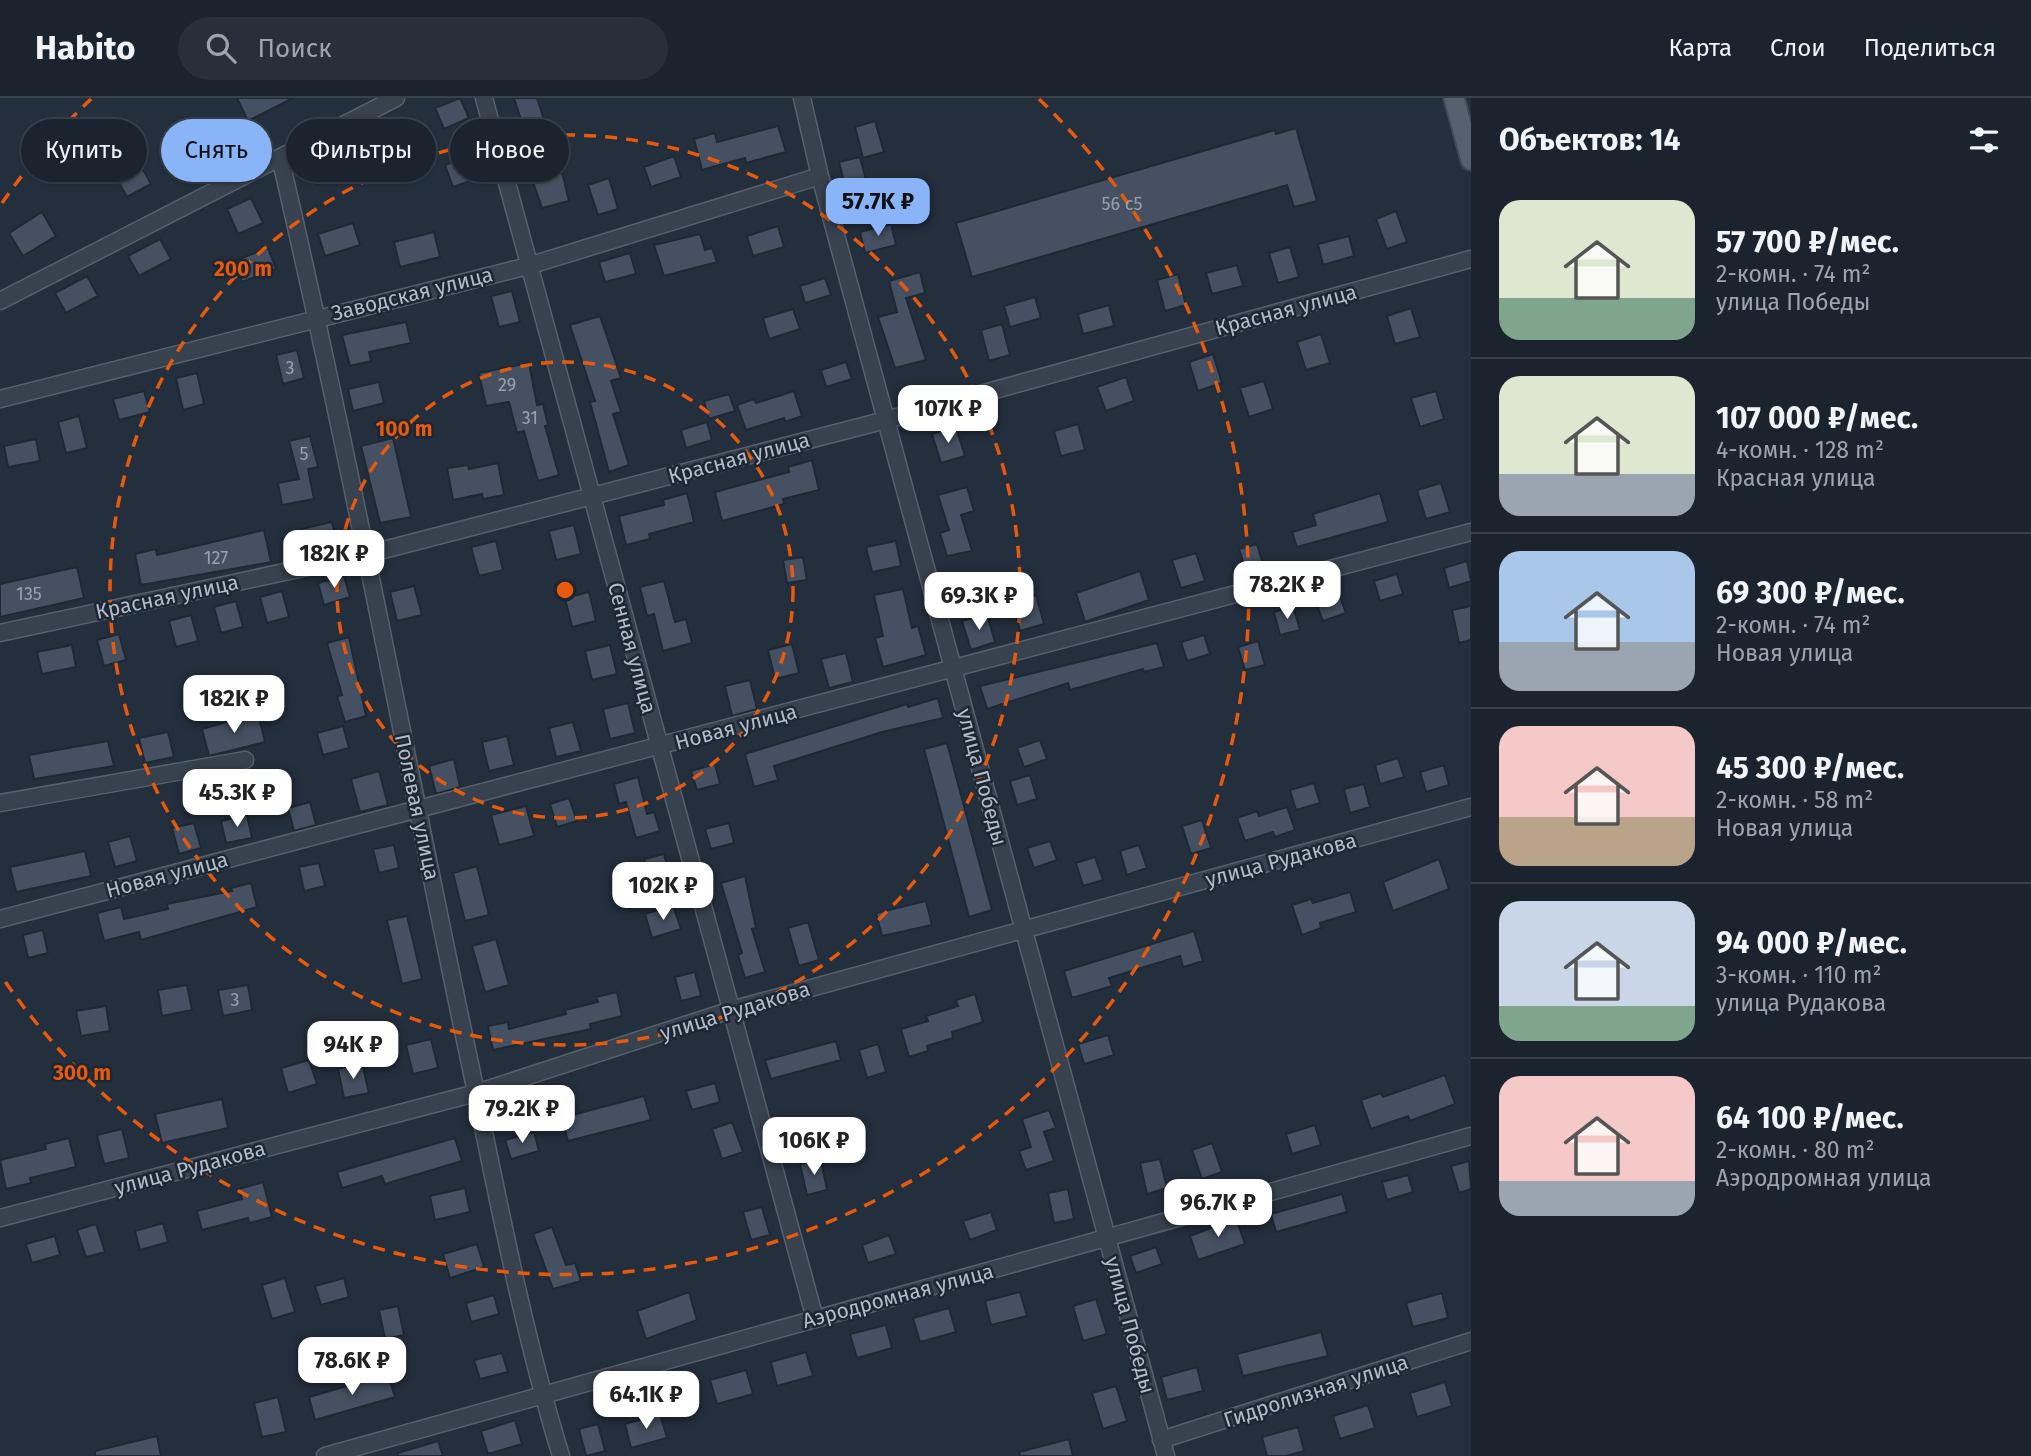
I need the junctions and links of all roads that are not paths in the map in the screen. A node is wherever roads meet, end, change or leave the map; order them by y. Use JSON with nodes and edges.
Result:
{"nodes":[{"id":1,"x":396,"y":98,"type":"edge"},
{"id":2,"x":484,"y":98,"type":"edge"},
{"id":3,"x":802,"y":98,"type":"edge"},
{"id":4,"x":1454,"y":98,"type":"edge"},
{"id":5,"x":280,"y":157,"type":"junction"},
{"id":6,"x":1471,"y":160,"type":"edge"},
{"id":7,"x":820,"y":176,"type":"junction"},
{"id":8,"x":1471,"y":259,"type":"edge"},
{"id":9,"x":528,"y":266,"type":"junction"},
{"id":10,"x":0,"y":301,"type":"edge"},
{"id":11,"x":317,"y":317,"type":"junction"},
{"id":12,"x":0,"y":399,"type":"edge"},
{"id":13,"x":886,"y":420,"type":"junction"},
{"id":14,"x":590,"y":497,"type":"junction"},
{"id":15,"x":1471,"y":532,"type":"edge"},
{"id":16,"x":364,"y":555,"type":"junction"},
{"id":17,"x":0,"y":633,"type":"edge"},
{"id":18,"x":953,"y":669,"type":"junction"},
{"id":19,"x":659,"y":747,"type":"junction"},
{"id":20,"x":245,"y":760,"type":"dead end"},
{"id":21,"x":0,"y":803,"type":"edge"},
{"id":22,"x":1471,"y":807,"type":"edge"},
{"id":23,"x":417,"y":810,"type":"junction"},
{"id":24,"x":0,"y":919,"type":"edge"},
{"id":25,"x":1024,"y":931,"type":"junction"},
{"id":26,"x":731,"y":1010,"type":"junction"},
{"id":27,"x":477,"y":1093,"type":"junction"},
{"id":28,"x":1471,"y":1136,"type":"edge"},
{"id":29,"x":0,"y":1218,"type":"edge"},
{"id":30,"x":1107,"y":1239,"type":"junction"},
{"id":31,"x":815,"y":1319,"type":"junction"},
{"id":32,"x":1471,"y":1341,"type":"edge"},
{"id":33,"x":542,"y":1393,"type":"junction"},
{"id":34,"x":1164,"y":1448,"type":"edge"},
{"id":35,"x":325,"y":1456,"type":"edge"},
{"id":36,"x":561,"y":1456,"type":"edge"}],
"edges":[{"from":1,"to":5,"type":"street"},
{"from":2,"to":9,"type":"street","name":"Сенная улица"},
{"from":3,"to":7,"type":"street","name":"улица Победы"},
{"from":4,"to":6,"type":"main road"},
{"from":5,"to":10,"type":"street"},
{"from":5,"to":11,"type":"street","name":"Полевая улица"},
{"from":7,"to":9,"type":"street","name":"Заводская улица"},
{"from":7,"to":13,"type":"street","name":"улица Победы"},
{"from":8,"to":13,"type":"street","name":"Красная улица"},
{"from":9,"to":11,"type":"street","name":"Заводская улица"},
{"from":9,"to":14,"type":"street","name":"Сенная улица"},
{"from":11,"to":12,"type":"street","name":"Заводская улица"},
{"from":11,"to":16,"type":"street","name":"Полевая улица"},
{"from":13,"to":14,"type":"street","name":"Красная улица"},
{"from":13,"to":18,"type":"street","name":"улица Победы"},
{"from":14,"to":16,"type":"street","name":"Красная улица"},
{"from":14,"to":19,"type":"street","name":"Сенная улица"},
{"from":15,"to":18,"type":"street","name":"Новая улица"},
{"from":16,"to":17,"type":"street","name":"Красная улица"},
{"from":16,"to":23,"type":"street","name":"Полевая улица"},
{"from":18,"to":19,"type":"street","name":"Новая улица"},
{"from":18,"to":25,"type":"street","name":"улица Победы"},
{"from":19,"to":23,"type":"street","name":"Новая улица"},
{"from":19,"to":26,"type":"street","name":"Сенная улица"},
{"from":20,"to":21,"type":"street"},
{"from":22,"to":25,"type":"street","name":"улица Рудакова"},
{"from":23,"to":24,"type":"street","name":"Новая улица"},
{"from":23,"to":27,"type":"street","name":"Полевая улица"},
{"from":25,"to":26,"type":"street","name":"улица Рудакова"},
{"from":25,"to":30,"type":"street","name":"улица Победы"},
{"from":26,"to":27,"type":"street","name":"улица Рудакова"},
{"from":26,"to":31,"type":"street","name":"Сенная улица"},
{"from":27,"to":29,"type":"street","name":"улица Рудакова"},
{"from":27,"to":33,"type":"street","name":"Полевая улица"},
{"from":28,"to":30,"type":"street","name":"Аэродромная улица"},
{"from":30,"to":31,"type":"street","name":"Аэродромная улица"},
{"from":30,"to":34,"type":"street","name":"улица Победы"},
{"from":31,"to":33,"type":"street","name":"Аэродромная улица"},
{"from":32,"to":34,"type":"street","name":"Гидролизная улица"},
{"from":33,"to":35,"type":"street","name":"Аэродромная улица"},
{"from":33,"to":36,"type":"street","name":"Полевая улица"}]}
